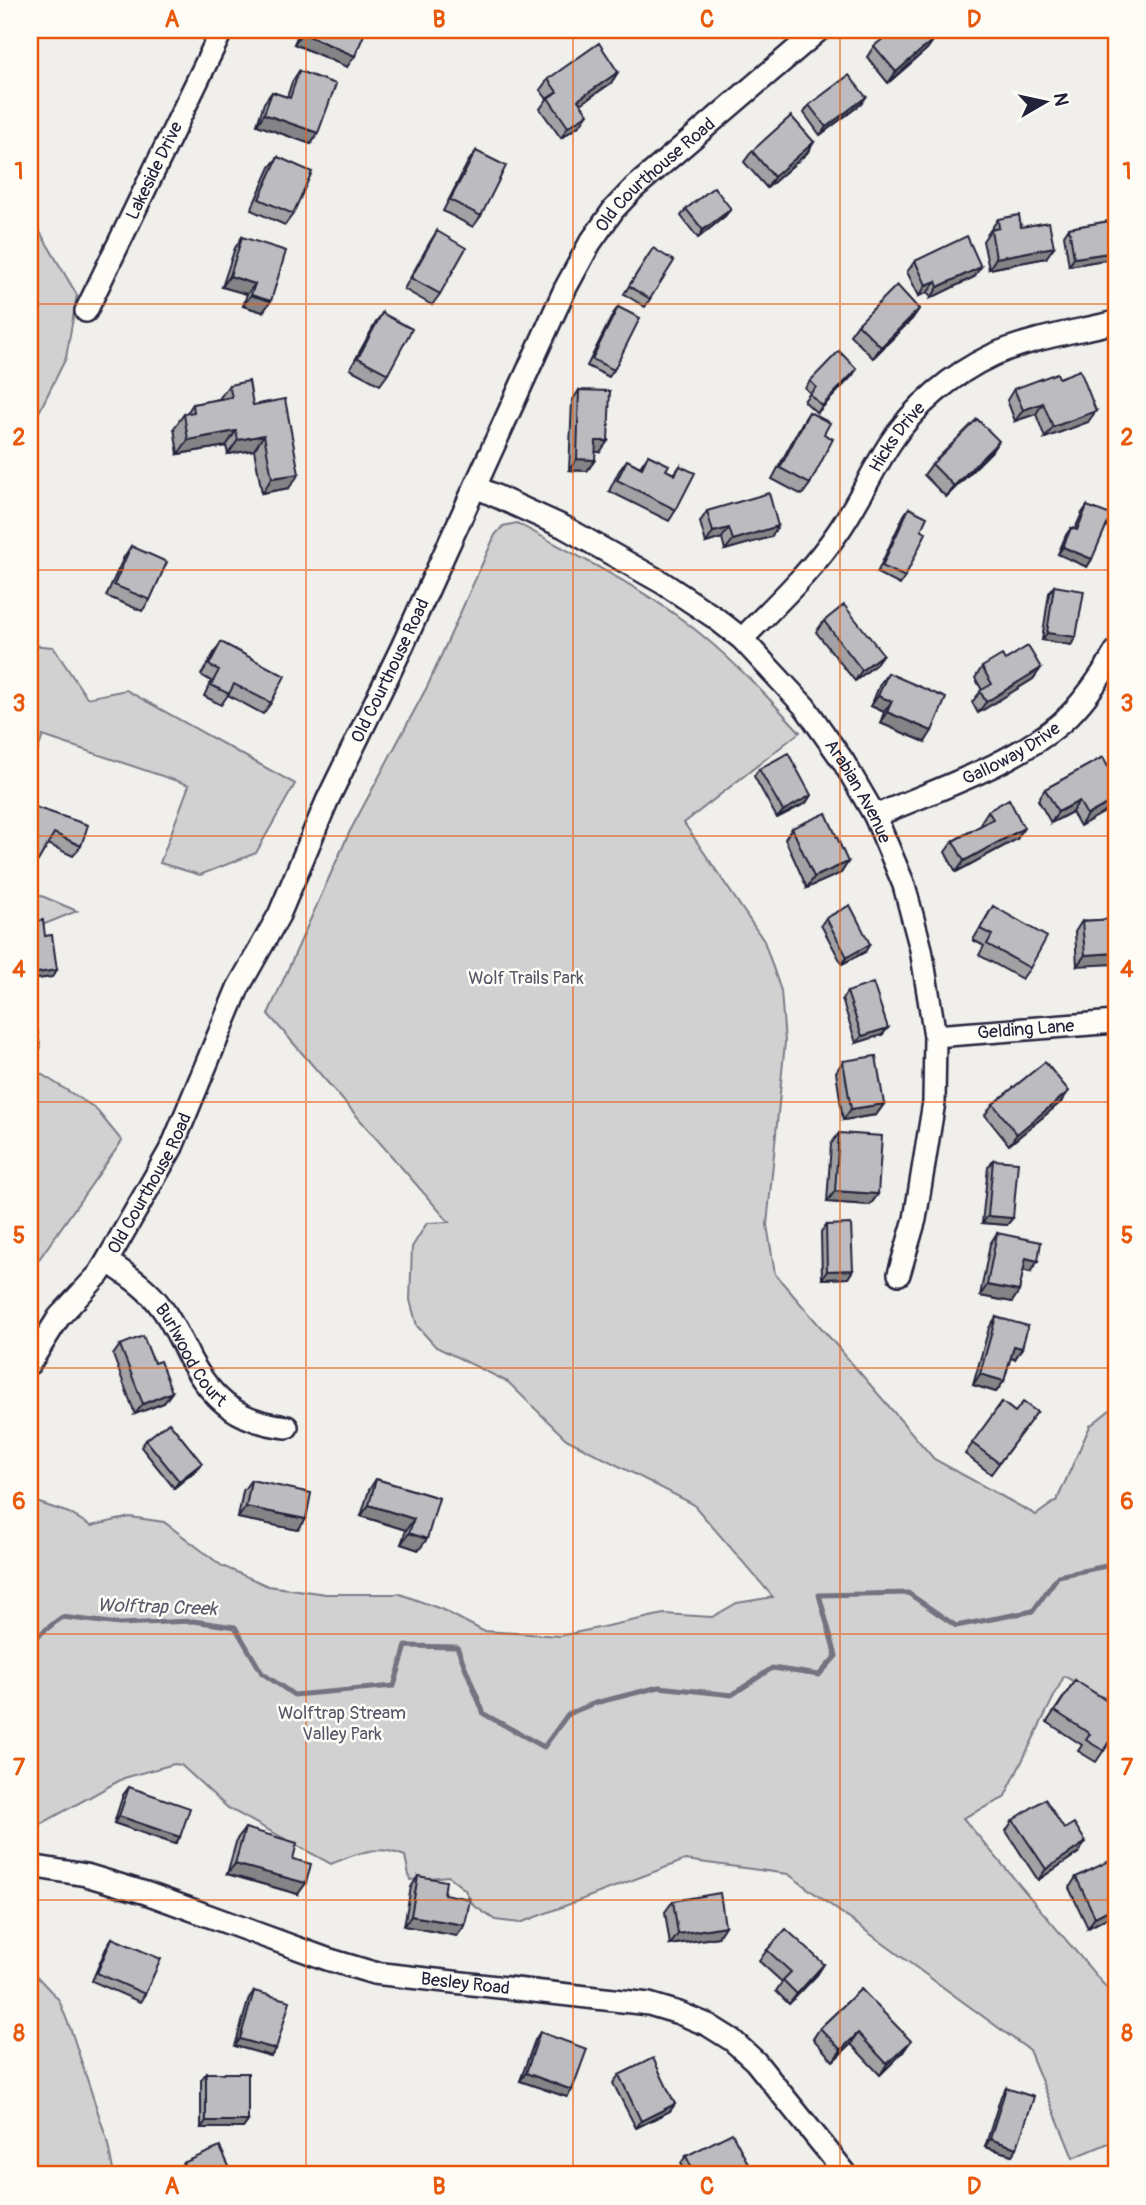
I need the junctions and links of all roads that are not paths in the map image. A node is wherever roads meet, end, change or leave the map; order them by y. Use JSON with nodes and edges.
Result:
{"nodes":[{"id":1,"x":222,"y":30,"type":"edge"},
{"id":2,"x":819,"y":30,"type":"edge"},
{"id":3,"x":86,"y":311,"type":"dead end"},
{"id":4,"x":1116,"y":322,"type":"edge"},
{"id":5,"x":476,"y":487,"type":"junction"},
{"id":6,"x":742,"y":639,"type":"junction"},
{"id":7,"x":1116,"y":651,"type":"edge"},
{"id":8,"x":875,"y":816,"type":"junction"},
{"id":9,"x":1116,"y":1022,"type":"edge"},
{"id":10,"x":935,"y":1036,"type":"junction"},
{"id":11,"x":107,"y":1261,"type":"junction"},
{"id":12,"x":899,"y":1274,"type":"dead end"},
{"id":13,"x":30,"y":1363,"type":"edge"},
{"id":14,"x":287,"y":1427,"type":"dead end"},
{"id":15,"x":30,"y":1867,"type":"edge"},
{"id":16,"x":847,"y":2175,"type":"edge"}],
"edges":[{"from":1,"to":3,"type":"street","name":"Lakeside Drive"},
{"from":2,"to":5,"type":"street","name":"Old Courthouse Road"},
{"from":4,"to":6,"type":"street","name":"Hicks Drive"},
{"from":5,"to":6,"type":"street","name":"Arabian Avenue"},
{"from":5,"to":11,"type":"street","name":"Old Courthouse Road"},
{"from":6,"to":8,"type":"street","name":"Arabian Avenue"},
{"from":7,"to":8,"type":"street","name":"Galloway Drive"},
{"from":8,"to":10,"type":"street","name":"Arabian Avenue"},
{"from":9,"to":10,"type":"street","name":"Gelding Lane"},
{"from":10,"to":12,"type":"street","name":"Arabian Avenue"},
{"from":11,"to":13,"type":"street","name":"Old Courthouse Road"},
{"from":11,"to":14,"type":"street","name":"Burlwood Court"},
{"from":15,"to":16,"type":"street","name":"Besley Road"}]}
